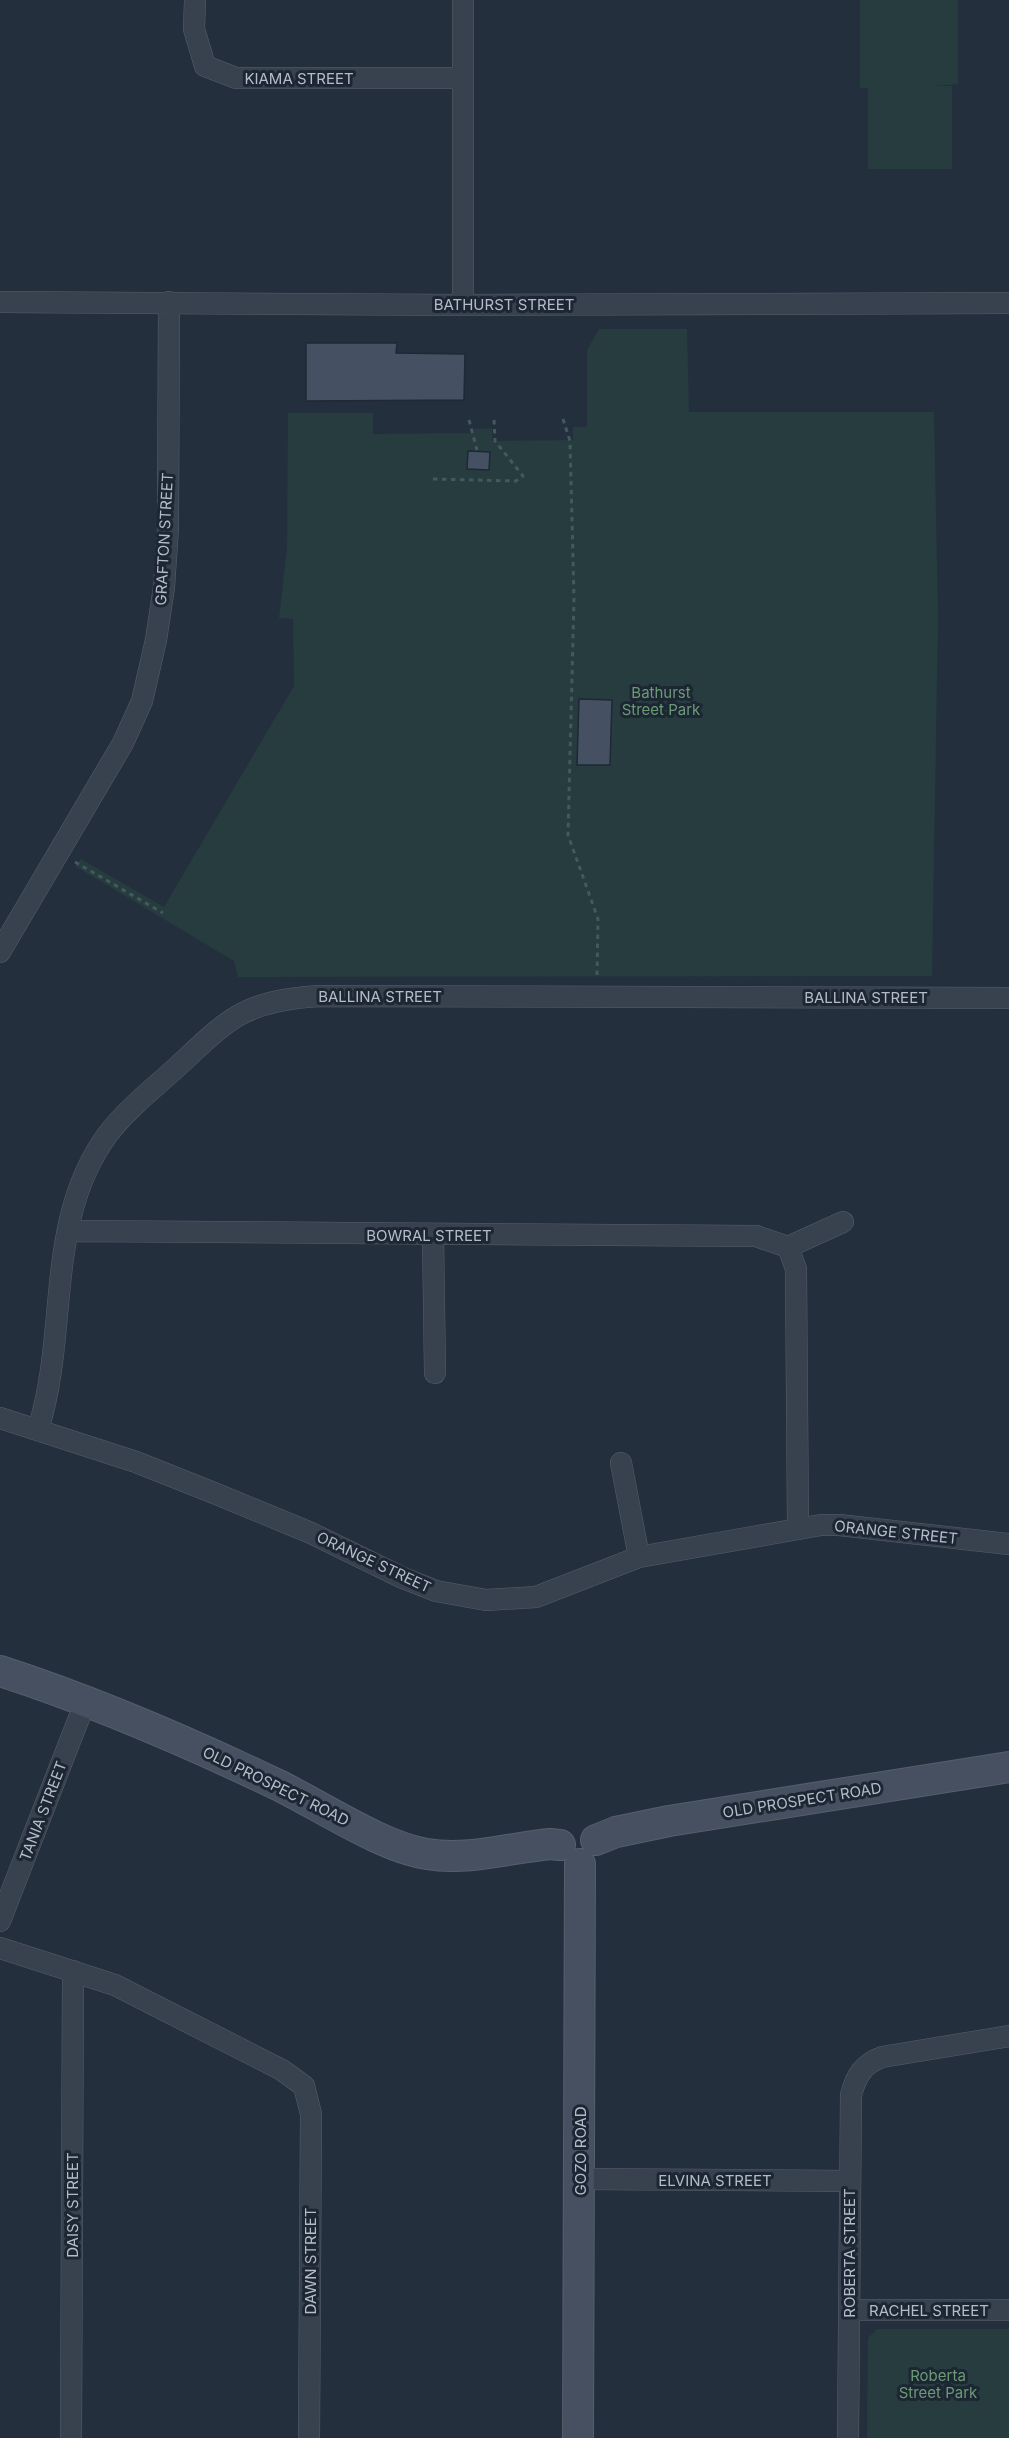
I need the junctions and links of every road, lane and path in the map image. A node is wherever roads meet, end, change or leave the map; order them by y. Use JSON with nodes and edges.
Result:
{"nodes":[{"id":1,"x":195,"y":0,"type":"edge"},
{"id":2,"x":463,"y":0,"type":"edge"},
{"id":3,"x":463,"y":78,"type":"junction"},
{"id":4,"x":0,"y":302,"type":"edge"},
{"id":5,"x":169,"y":302,"type":"junction"},
{"id":6,"x":1009,"y":303,"type":"edge"},
{"id":7,"x":463,"y":305,"type":"junction"},
{"id":8,"x":494,"y":419,"type":"dead end"},
{"id":9,"x":563,"y":419,"type":"dead end"},
{"id":10,"x":469,"y":420,"type":"dead end"},
{"id":11,"x":477,"y":450,"type":"dead end"},
{"id":12,"x":434,"y":479,"type":"dead end"},
{"id":13,"x":74,"y":861,"type":"dead end"},
{"id":14,"x":163,"y":913,"type":"dead end"},
{"id":15,"x":0,"y":952,"type":"edge"},
{"id":16,"x":597,"y":997,"type":"junction"},
{"id":17,"x":1009,"y":998,"type":"edge"},
{"id":18,"x":843,"y":1222,"type":"dead end"},
{"id":19,"x":69,"y":1231,"type":"junction"},
{"id":20,"x":433,"y":1235,"type":"junction"},
{"id":21,"x":788,"y":1246,"type":"junction"},
{"id":22,"x":435,"y":1373,"type":"dead end"},
{"id":23,"x":0,"y":1418,"type":"edge"},
{"id":24,"x":38,"y":1429,"type":"junction"},
{"id":25,"x":621,"y":1463,"type":"dead end"},
{"id":26,"x":798,"y":1528,"type":"junction"},
{"id":27,"x":1009,"y":1544,"type":"edge"},
{"id":28,"x":639,"y":1557,"type":"junction"},
{"id":29,"x":0,"y":1671,"type":"edge"},
{"id":30,"x":86,"y":1700,"type":"junction"},
{"id":31,"x":1009,"y":1767,"type":"edge"},
{"id":32,"x":579,"y":1850,"type":"junction"},
{"id":33,"x":0,"y":1922,"type":"edge"},
{"id":34,"x":0,"y":1948,"type":"edge"},
{"id":35,"x":73,"y":1971,"type":"junction"},
{"id":36,"x":1009,"y":2036,"type":"edge"},
{"id":37,"x":580,"y":2179,"type":"junction"},
{"id":38,"x":850,"y":2181,"type":"junction"},
{"id":39,"x":849,"y":2310,"type":"junction"},
{"id":40,"x":1009,"y":2310,"type":"edge"},
{"id":41,"x":71,"y":2438,"type":"edge"},
{"id":42,"x":309,"y":2438,"type":"edge"},
{"id":43,"x":578,"y":2438,"type":"edge"},
{"id":44,"x":848,"y":2438,"type":"edge"}],
"edges":[{"from":1,"to":3,"type":"street","name":"KIAMA STREET"},
{"from":2,"to":3,"type":"street"},
{"from":3,"to":7,"type":"street"},
{"from":4,"to":5,"type":"street","name":"BATHURST STREET"},
{"from":5,"to":7,"type":"street","name":"BATHURST STREET"},
{"from":5,"to":15,"type":"street","name":"GRAFTON STREET"},
{"from":6,"to":7,"type":"street","name":"BATHURST STREET"},
{"from":8,"to":12,"type":"path"},
{"from":9,"to":16,"type":"path"},
{"from":10,"to":11,"type":"path"},
{"from":13,"to":14,"type":"path"},
{"from":16,"to":17,"type":"street","name":"BALLINA STREET"},
{"from":16,"to":19,"type":"street","name":"BALLINA STREET"},
{"from":18,"to":21,"type":"street"},
{"from":19,"to":20,"type":"street","name":"BOWRAL STREET"},
{"from":19,"to":24,"type":"street","name":"BALLINA STREET"},
{"from":20,"to":21,"type":"street","name":"BOWRAL STREET"},
{"from":20,"to":22,"type":"street"},
{"from":21,"to":26,"type":"street"},
{"from":23,"to":24,"type":"street","name":"ORANGE STREET"},
{"from":24,"to":28,"type":"street","name":"ORANGE STREET"},
{"from":25,"to":28,"type":"street"},
{"from":26,"to":27,"type":"street","name":"ORANGE STREET"},
{"from":26,"to":28,"type":"street","name":"ORANGE STREET"},
{"from":29,"to":30,"type":"main road","name":"OLD PROSPECT ROAD"},
{"from":30,"to":32,"type":"main road","name":"OLD PROSPECT ROAD"},
{"from":30,"to":33,"type":"street","name":"TANIA STREET"},
{"from":31,"to":32,"type":"main road","name":"OLD PROSPECT ROAD"},
{"from":32,"to":37,"type":"main road","name":"GOZO ROAD"},
{"from":34,"to":35,"type":"street","name":"DAWN STREET"},
{"from":35,"to":41,"type":"street","name":"DAISY STREET"},
{"from":35,"to":42,"type":"street","name":"DAWN STREET"},
{"from":36,"to":38,"type":"street","name":"ROBERTA STREET"},
{"from":37,"to":38,"type":"street","name":"ELVINA STREET"},
{"from":37,"to":43,"type":"main road","name":"GOZO ROAD"},
{"from":38,"to":39,"type":"street","name":"ROBERTA STREET"},
{"from":39,"to":40,"type":"street","name":"RACHEL STREET"},
{"from":39,"to":44,"type":"street","name":"ROBERTA STREET"}]}
